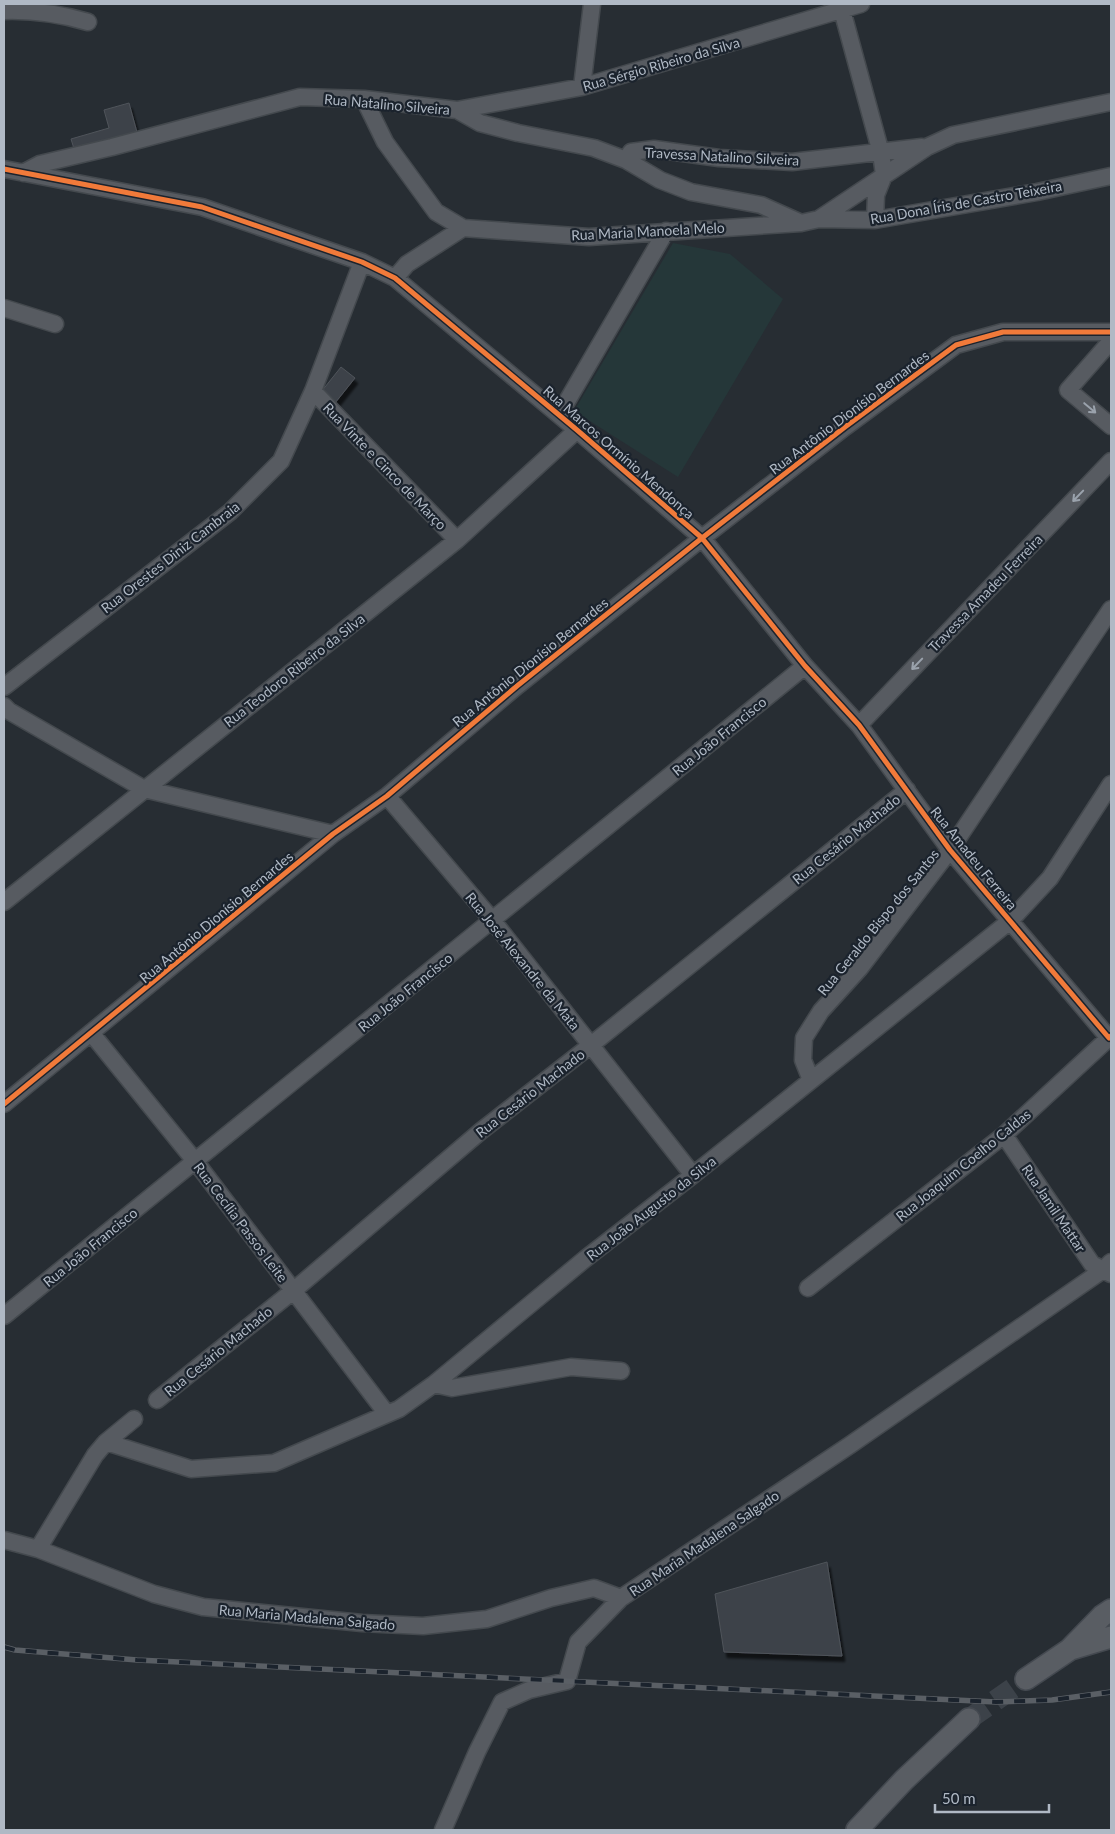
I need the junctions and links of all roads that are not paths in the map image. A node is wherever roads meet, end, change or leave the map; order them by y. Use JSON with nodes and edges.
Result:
{"nodes":[{"id":1,"x":592,"y":4,"type":"edge"},
{"id":2,"x":861,"y":4,"type":"edge"},
{"id":3,"x":842,"y":10,"type":"junction"},
{"id":4,"x":4,"y":11,"type":"edge"},
{"id":5,"x":88,"y":22,"type":"dead end"},
{"id":6,"x":582,"y":87,"type":"junction"},
{"id":7,"x":364,"y":99,"type":"junction"},
{"id":8,"x":1111,"y":102,"type":"edge"},
{"id":9,"x":457,"y":110,"type":"junction"},
{"id":10,"x":927,"y":147,"type":"junction"},
{"id":11,"x":881,"y":152,"type":"junction"},
{"id":12,"x":626,"y":160,"type":"junction"},
{"id":13,"x":4,"y":169,"type":"edge"},
{"id":14,"x":23,"y":173,"type":"junction"},
{"id":15,"x":884,"y":175,"type":"junction"},
{"id":16,"x":1111,"y":176,"type":"edge"},
{"id":17,"x":819,"y":219,"type":"junction"},
{"id":18,"x":875,"y":220,"type":"junction"},
{"id":19,"x":801,"y":223,"type":"junction"},
{"id":20,"x":463,"y":228,"type":"junction"},
{"id":21,"x":666,"y":231,"type":"junction"},
{"id":22,"x":362,"y":262,"type":"junction"},
{"id":23,"x":395,"y":278,"type":"junction"},
{"id":24,"x":4,"y":308,"type":"edge"},
{"id":25,"x":55,"y":324,"type":"dead end"},
{"id":26,"x":1111,"y":332,"type":"edge"},
{"id":27,"x":1111,"y":341,"type":"edge"},
{"id":28,"x":313,"y":391,"type":"junction"},
{"id":29,"x":559,"y":415,"type":"junction"},
{"id":30,"x":1111,"y":426,"type":"edge"},
{"id":31,"x":577,"y":430,"type":"junction"},
{"id":32,"x":1111,"y":461,"type":"edge"},
{"id":33,"x":702,"y":538,"type":"junction"},
{"id":34,"x":457,"y":540,"type":"junction"},
{"id":35,"x":1111,"y":609,"type":"edge"},
{"id":36,"x":805,"y":666,"type":"junction"},
{"id":37,"x":4,"y":687,"type":"edge"},
{"id":38,"x":4,"y":706,"type":"edge"},
{"id":39,"x":859,"y":725,"type":"junction"},
{"id":40,"x":1111,"y":784,"type":"edge"},
{"id":41,"x":144,"y":789,"type":"junction"},
{"id":42,"x":907,"y":790,"type":"junction"},
{"id":43,"x":386,"y":796,"type":"junction"},
{"id":44,"x":333,"y":834,"type":"junction"},
{"id":45,"x":950,"y":850,"type":"junction"},
{"id":46,"x":4,"y":902,"type":"edge"},
{"id":47,"x":493,"y":921,"type":"junction"},
{"id":48,"x":1010,"y":921,"type":"junction"},
{"id":49,"x":92,"y":1034,"type":"junction"},
{"id":50,"x":1110,"y":1037,"type":"edge"},
{"id":51,"x":591,"y":1045,"type":"junction"},
{"id":52,"x":810,"y":1080,"type":"junction"},
{"id":53,"x":4,"y":1104,"type":"edge"},
{"id":54,"x":1004,"y":1135,"type":"junction"},
{"id":55,"x":196,"y":1162,"type":"junction"},
{"id":56,"x":693,"y":1175,"type":"junction"},
{"id":57,"x":1109,"y":1268,"type":"edge"},
{"id":58,"x":808,"y":1288,"type":"dead end"},
{"id":59,"x":293,"y":1291,"type":"junction"},
{"id":60,"x":4,"y":1316,"type":"edge"},
{"id":61,"x":621,"y":1371,"type":"dead end"},
{"id":62,"x":434,"y":1384,"type":"junction"},
{"id":63,"x":157,"y":1400,"type":"dead end"},
{"id":64,"x":387,"y":1414,"type":"junction"},
{"id":65,"x":134,"y":1419,"type":"dead end"},
{"id":66,"x":106,"y":1442,"type":"junction"},
{"id":67,"x":4,"y":1540,"type":"edge"},
{"id":68,"x":38,"y":1549,"type":"junction"},
{"id":69,"x":621,"y":1598,"type":"junction"},
{"id":70,"x":1111,"y":1610,"type":"edge"},
{"id":71,"x":1111,"y":1637,"type":"edge"},
{"id":72,"x":1069,"y":1650,"type":"junction"},
{"id":73,"x":1026,"y":1679,"type":"tunnel mouth"},
{"id":74,"x":969,"y":1719,"type":"tunnel mouth"},
{"id":75,"x":443,"y":1830,"type":"edge"},
{"id":76,"x":856,"y":1830,"type":"edge"}],
"edges":[{"from":1,"to":6,"type":"street"},
{"from":2,"to":3,"type":"street","name":"Rua Sérgio Ribeiro da Silva"},
{"from":3,"to":6,"type":"street","name":"Rua Sérgio Ribeiro da Silva"},
{"from":3,"to":11,"type":"street"},
{"from":4,"to":5,"type":"street"},
{"from":6,"to":9,"type":"street","name":"Rua Sérgio Ribeiro da Silva"},
{"from":7,"to":9,"type":"street","name":"Rua Natalino Silveira"},
{"from":7,"to":14,"type":"street","name":"Rua Natalino Silveira"},
{"from":7,"to":20,"type":"street","name":"Rua Maria Manoela Melo"},
{"from":8,"to":10,"type":"street"},
{"from":9,"to":12,"type":"street","name":"Rua Natalino Silveira"},
{"from":10,"to":11,"type":"street"},
{"from":10,"to":15,"type":"street"},
{"from":11,"to":12,"type":"street","name":"Travessa Natalino Silveira"},
{"from":11,"to":15,"type":"street"},
{"from":12,"to":19,"type":"street","name":"Rua Natalino Silveira"},
{"from":13,"to":14,"type":"street","name":"Rua Marcos Ormínio Mendonça"},
{"from":14,"to":22,"type":"street","name":"Rua Marcos Ormínio Mendonça"},
{"from":15,"to":17,"type":"street"},
{"from":15,"to":18,"type":"street"},
{"from":16,"to":18,"type":"street","name":"Rua Dona Íris de Castro Teixeira"},
{"from":17,"to":18,"type":"street","name":"Rua Dona Íris de Castro Teixeira"},
{"from":17,"to":19,"type":"street","name":"Rua Maria Manoela Melo"},
{"from":19,"to":21,"type":"street","name":"Rua Maria Manoela Melo"},
{"from":20,"to":21,"type":"street","name":"Rua Maria Manoela Melo"},
{"from":20,"to":23,"type":"street"},
{"from":21,"to":29,"type":"street"},
{"from":22,"to":23,"type":"street","name":"Rua Marcos Ormínio Mendonça"},
{"from":22,"to":28,"type":"street","name":"Rua Orestes Diniz Cambraia"},
{"from":23,"to":29,"type":"street","name":"Rua Marcos Ormínio Mendonça"},
{"from":24,"to":25,"type":"street"},
{"from":26,"to":33,"type":"street","name":"Rua Antônio Dionísio Bernardes"},
{"from":27,"to":30,"type":"street","one_way":true},
{"from":28,"to":34,"type":"street","name":"Rua Vinte e Cinco de Março"},
{"from":28,"to":37,"type":"street","name":"Rua Orestes Diniz Cambraia"},
{"from":29,"to":31,"type":"street","name":"Rua Marcos Ormínio Mendonça"},
{"from":31,"to":33,"type":"street","name":"Rua Marcos Ormínio Mendonça"},
{"from":31,"to":34,"type":"street","name":"Rua Teodoro Ribeiro da Silva"},
{"from":32,"to":39,"type":"street","name":"Travessa Amadeu Ferreira","one_way":true},
{"from":33,"to":36,"type":"street","name":"Rua Marcos Ormínio Mendonça"},
{"from":33,"to":43,"type":"street","name":"Rua Antônio Dionísio Bernardes"},
{"from":34,"to":41,"type":"street","name":"Rua Teodoro Ribeiro da Silva"},
{"from":35,"to":45,"type":"street","name":"Rua Geraldo Bispo dos Santos"},
{"from":36,"to":39,"type":"street","name":"Rua Amadeu Ferreira"},
{"from":36,"to":47,"type":"street","name":"Rua João Francisco"},
{"from":38,"to":41,"type":"street"},
{"from":39,"to":42,"type":"street","name":"Rua Amadeu Ferreira"},
{"from":40,"to":48,"type":"street","name":"Rua João Augusto da Silva"},
{"from":41,"to":44,"type":"street"},
{"from":41,"to":46,"type":"street","name":"Rua Teodoro Ribeiro da Silva"},
{"from":42,"to":45,"type":"street","name":"Rua Amadeu Ferreira"},
{"from":42,"to":51,"type":"street","name":"Rua Cesário Machado"},
{"from":43,"to":44,"type":"street","name":"Rua Antônio Dionísio Bernardes"},
{"from":43,"to":47,"type":"street","name":"Rua José Alexandre da Mata"},
{"from":44,"to":49,"type":"street","name":"Rua Antônio Dionísio Bernardes"},
{"from":45,"to":48,"type":"street","name":"Rua Amadeu Ferreira"},
{"from":45,"to":52,"type":"street","name":"Rua Geraldo Bispo dos Santos"},
{"from":47,"to":51,"type":"street","name":"Rua José Alexandre da Mata"},
{"from":47,"to":55,"type":"street","name":"Rua João Francisco"},
{"from":48,"to":50,"type":"street","name":"Rua Amadeu Ferreira"},
{"from":48,"to":52,"type":"street","name":"Rua João Augusto da Silva"},
{"from":49,"to":53,"type":"street","name":"Rua Antônio Dionísio Bernardes"},
{"from":49,"to":55,"type":"street","name":"Rua Cecília Passos Leite"},
{"from":50,"to":54,"type":"street","name":"Rua Joaquim Coelho Caldas"},
{"from":51,"to":56,"type":"street","name":"Rua José Alexandre da Mata"},
{"from":51,"to":59,"type":"street","name":"Rua Cesário Machado"},
{"from":52,"to":56,"type":"street","name":"Rua João Augusto da Silva"},
{"from":54,"to":57,"type":"street","name":"Rua Jamil Mattar"},
{"from":54,"to":58,"type":"street","name":"Rua Joaquim Coelho Caldas"},
{"from":55,"to":59,"type":"street","name":"Rua Cecília Passos Leite"},
{"from":55,"to":60,"type":"street","name":"Rua João Francisco"},
{"from":56,"to":62,"type":"street","name":"Rua João Augusto da Silva"},
{"from":57,"to":69,"type":"street","name":"Rua Maria Madalena Salgado"},
{"from":59,"to":63,"type":"street","name":"Rua Cesário Machado"},
{"from":59,"to":64,"type":"street","name":"Rua Cecília Passos Leite"},
{"from":61,"to":62,"type":"street"},
{"from":62,"to":64,"type":"street","name":"Rua João Augusto da Silva"},
{"from":64,"to":66,"type":"street","name":"Rua João Augusto da Silva"},
{"from":65,"to":66,"type":"street"},
{"from":66,"to":68,"type":"street"},
{"from":67,"to":68,"type":"street","name":"Rua Maria Madalena Salgado"},
{"from":68,"to":69,"type":"street","name":"Rua Maria Madalena Salgado"},
{"from":69,"to":75,"type":"street"},
{"from":70,"to":72,"type":"main road"},
{"from":71,"to":72,"type":"main road"},
{"from":72,"to":73,"type":"main road"},
{"from":74,"to":76,"type":"main road"}]}
